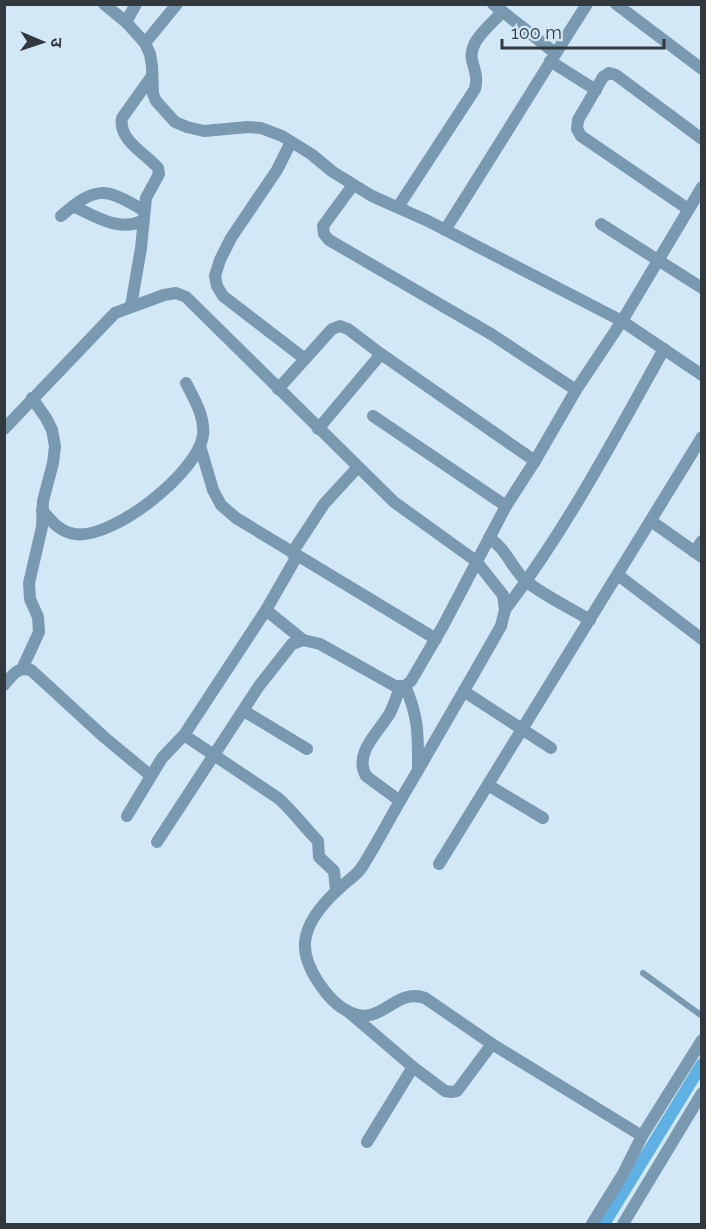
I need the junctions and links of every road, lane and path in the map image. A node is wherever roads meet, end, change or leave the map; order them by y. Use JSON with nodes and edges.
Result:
{"nodes":[{"id":1,"x":104,"y":4,"type":"edge"},
{"id":2,"x":136,"y":4,"type":"edge"},
{"id":3,"x":177,"y":4,"type":"edge"},
{"id":4,"x":587,"y":4,"type":"edge"},
{"id":5,"x":616,"y":4,"type":"edge"},
{"id":6,"x":497,"y":8,"type":"edge"},
{"id":7,"x":126,"y":22,"type":"junction"},
{"id":8,"x":145,"y":43,"type":"junction"},
{"id":9,"x":553,"y":57,"type":"junction"},
{"id":10,"x":702,"y":69,"type":"edge"},
{"id":11,"x":152,"y":76,"type":"junction"},
{"id":12,"x":596,"y":90,"type":"junction"},
{"id":13,"x":702,"y":140,"type":"edge"},
{"id":14,"x":291,"y":142,"type":"junction"},
{"id":15,"x":353,"y":185,"type":"junction"},
{"id":16,"x":702,"y":187,"type":"edge"},
{"id":17,"x":73,"y":206,"type":"junction"},
{"id":18,"x":398,"y":207,"type":"junction"},
{"id":19,"x":688,"y":209,"type":"junction"},
{"id":20,"x":143,"y":215,"type":"junction"},
{"id":21,"x":61,"y":216,"type":"dead end"},
{"id":22,"x":601,"y":224,"type":"dead end"},
{"id":23,"x":445,"y":230,"type":"junction"},
{"id":24,"x":658,"y":260,"type":"junction"},
{"id":25,"x":700,"y":284,"type":"edge"},
{"id":26,"x":131,"y":306,"type":"junction"},
{"id":27,"x":622,"y":321,"type":"junction"},
{"id":28,"x":664,"y":350,"type":"junction"},
{"id":29,"x":381,"y":354,"type":"junction"},
{"id":30,"x":305,"y":359,"type":"junction"},
{"id":31,"x":702,"y":375,"type":"edge"},
{"id":32,"x":186,"y":383,"type":"dead end"},
{"id":33,"x":278,"y":389,"type":"junction"},
{"id":34,"x":576,"y":390,"type":"junction"},
{"id":35,"x":32,"y":398,"type":"junction"},
{"id":36,"x":373,"y":417,"type":"dead end"},
{"id":37,"x":4,"y":429,"type":"edge"},
{"id":38,"x":318,"y":429,"type":"junction"},
{"id":39,"x":702,"y":437,"type":"edge"},
{"id":40,"x":200,"y":446,"type":"junction"},
{"id":41,"x":536,"y":461,"type":"junction"},
{"id":42,"x":357,"y":468,"type":"junction"},
{"id":43,"x":506,"y":506,"type":"junction"},
{"id":44,"x":42,"y":510,"type":"junction"},
{"id":45,"x":651,"y":521,"type":"junction"},
{"id":46,"x":489,"y":538,"type":"junction"},
{"id":47,"x":699,"y":550,"type":"edge"},
{"id":48,"x":295,"y":554,"type":"junction"},
{"id":49,"x":476,"y":561,"type":"junction"},
{"id":50,"x":618,"y":575,"type":"junction"},
{"id":51,"x":526,"y":582,"type":"junction"},
{"id":52,"x":266,"y":610,"type":"junction"},
{"id":53,"x":505,"y":610,"type":"junction"},
{"id":54,"x":590,"y":620,"type":"junction"},
{"id":55,"x":436,"y":639,"type":"junction"},
{"id":56,"x":702,"y":639,"type":"edge"},
{"id":57,"x":303,"y":640,"type":"junction"},
{"id":58,"x":13,"y":670,"type":"edge"},
{"id":59,"x":4,"y":685,"type":"edge"},
{"id":60,"x":403,"y":687,"type":"junction"},
{"id":61,"x":465,"y":692,"type":"junction"},
{"id":62,"x":244,"y":711,"type":"junction"},
{"id":63,"x":522,"y":728,"type":"junction"},
{"id":64,"x":184,"y":735,"type":"junction"},
{"id":65,"x":551,"y":748,"type":"dead end"},
{"id":66,"x":307,"y":749,"type":"dead end"},
{"id":67,"x":215,"y":755,"type":"junction"},
{"id":68,"x":418,"y":771,"type":"junction"},
{"id":69,"x":151,"y":776,"type":"junction"},
{"id":70,"x":488,"y":785,"type":"junction"},
{"id":71,"x":400,"y":801,"type":"junction"},
{"id":72,"x":127,"y":816,"type":"dead end"},
{"id":73,"x":543,"y":818,"type":"dead end"},
{"id":74,"x":157,"y":842,"type":"dead end"},
{"id":75,"x":439,"y":864,"type":"dead end"},
{"id":76,"x":336,"y":891,"type":"junction"},
{"id":77,"x":643,"y":972,"type":"dead end"},
{"id":78,"x":347,"y":1011,"type":"junction"},
{"id":79,"x":702,"y":1016,"type":"edge"},
{"id":80,"x":702,"y":1040,"type":"edge"},
{"id":81,"x":492,"y":1044,"type":"junction"},
{"id":82,"x":413,"y":1067,"type":"junction"},
{"id":83,"x":702,"y":1093,"type":"edge"},
{"id":84,"x":642,"y":1136,"type":"junction"},
{"id":85,"x":367,"y":1142,"type":"dead end"},
{"id":86,"x":592,"y":1224,"type":"edge"},
{"id":87,"x":623,"y":1224,"type":"edge"}],
"edges":[{"from":1,"to":7,"type":"street"},
{"from":2,"to":7,"type":"street"},
{"from":3,"to":8,"type":"street"},
{"from":4,"to":9,"type":"street"},
{"from":5,"to":10,"type":"street"},
{"from":6,"to":9,"type":"street"},
{"from":6,"to":18,"type":"street"},
{"from":7,"to":8,"type":"street"},
{"from":8,"to":11,"type":"street"},
{"from":9,"to":12,"type":"street"},
{"from":9,"to":23,"type":"street"},
{"from":11,"to":14,"type":"street"},
{"from":11,"to":20,"type":"street"},
{"from":12,"to":13,"type":"street"},
{"from":12,"to":19,"type":"street"},
{"from":14,"to":15,"type":"street"},
{"from":14,"to":30,"type":"street"},
{"from":15,"to":18,"type":"street"},
{"from":15,"to":34,"type":"street"},
{"from":16,"to":19,"type":"street"},
{"from":17,"to":20,"type":"street"},
{"from":17,"to":20,"type":"street"},
{"from":17,"to":21,"type":"street"},
{"from":18,"to":23,"type":"street"},
{"from":19,"to":24,"type":"street"},
{"from":20,"to":26,"type":"street"},
{"from":22,"to":24,"type":"street"},
{"from":23,"to":27,"type":"street"},
{"from":24,"to":25,"type":"street"},
{"from":24,"to":27,"type":"street"},
{"from":26,"to":33,"type":"street"},
{"from":26,"to":35,"type":"street"},
{"from":27,"to":28,"type":"street"},
{"from":27,"to":34,"type":"street"},
{"from":28,"to":31,"type":"street"},
{"from":28,"to":51,"type":"street"},
{"from":29,"to":30,"type":"street"},
{"from":29,"to":38,"type":"street"},
{"from":29,"to":41,"type":"street"},
{"from":30,"to":33,"type":"street"},
{"from":32,"to":40,"type":"street"},
{"from":33,"to":38,"type":"street"},
{"from":34,"to":41,"type":"street"},
{"from":35,"to":37,"type":"street"},
{"from":35,"to":44,"type":"street"},
{"from":36,"to":43,"type":"street"},
{"from":38,"to":42,"type":"street"},
{"from":39,"to":45,"type":"street"},
{"from":40,"to":44,"type":"street"},
{"from":40,"to":48,"type":"street"},
{"from":41,"to":43,"type":"street"},
{"from":42,"to":48,"type":"street"},
{"from":42,"to":49,"type":"street"},
{"from":43,"to":46,"type":"street"},
{"from":44,"to":58,"type":"street"},
{"from":45,"to":47,"type":"street"},
{"from":45,"to":50,"type":"street"},
{"from":46,"to":49,"type":"street"},
{"from":46,"to":51,"type":"street"},
{"from":48,"to":52,"type":"street"},
{"from":48,"to":55,"type":"street"},
{"from":49,"to":53,"type":"street"},
{"from":49,"to":55,"type":"street"},
{"from":50,"to":54,"type":"street"},
{"from":50,"to":56,"type":"street"},
{"from":51,"to":53,"type":"street"},
{"from":51,"to":54,"type":"street"},
{"from":52,"to":57,"type":"street"},
{"from":52,"to":64,"type":"street"},
{"from":53,"to":61,"type":"street"},
{"from":54,"to":63,"type":"street"},
{"from":55,"to":60,"type":"street"},
{"from":57,"to":60,"type":"street"},
{"from":57,"to":62,"type":"street"},
{"from":58,"to":59,"type":"street"},
{"from":58,"to":69,"type":"street"},
{"from":60,"to":68,"type":"street"},
{"from":60,"to":71,"type":"street"},
{"from":61,"to":63,"type":"street"},
{"from":61,"to":68,"type":"street"},
{"from":62,"to":66,"type":"street"},
{"from":62,"to":67,"type":"street"},
{"from":63,"to":65,"type":"street"},
{"from":63,"to":70,"type":"street"},
{"from":64,"to":67,"type":"street"},
{"from":64,"to":69,"type":"street"},
{"from":67,"to":74,"type":"street"},
{"from":67,"to":76,"type":"street"},
{"from":68,"to":71,"type":"street"},
{"from":69,"to":72,"type":"street"},
{"from":70,"to":73,"type":"street"},
{"from":70,"to":75,"type":"street"},
{"from":71,"to":76,"type":"street"},
{"from":76,"to":78,"type":"street"},
{"from":77,"to":79,"type":"lane"},
{"from":78,"to":81,"type":"street"},
{"from":78,"to":82,"type":"street"},
{"from":80,"to":84,"type":"street"},
{"from":81,"to":82,"type":"street"},
{"from":81,"to":84,"type":"street"},
{"from":82,"to":85,"type":"street"},
{"from":83,"to":87,"type":"street"},
{"from":84,"to":86,"type":"street"}]}
